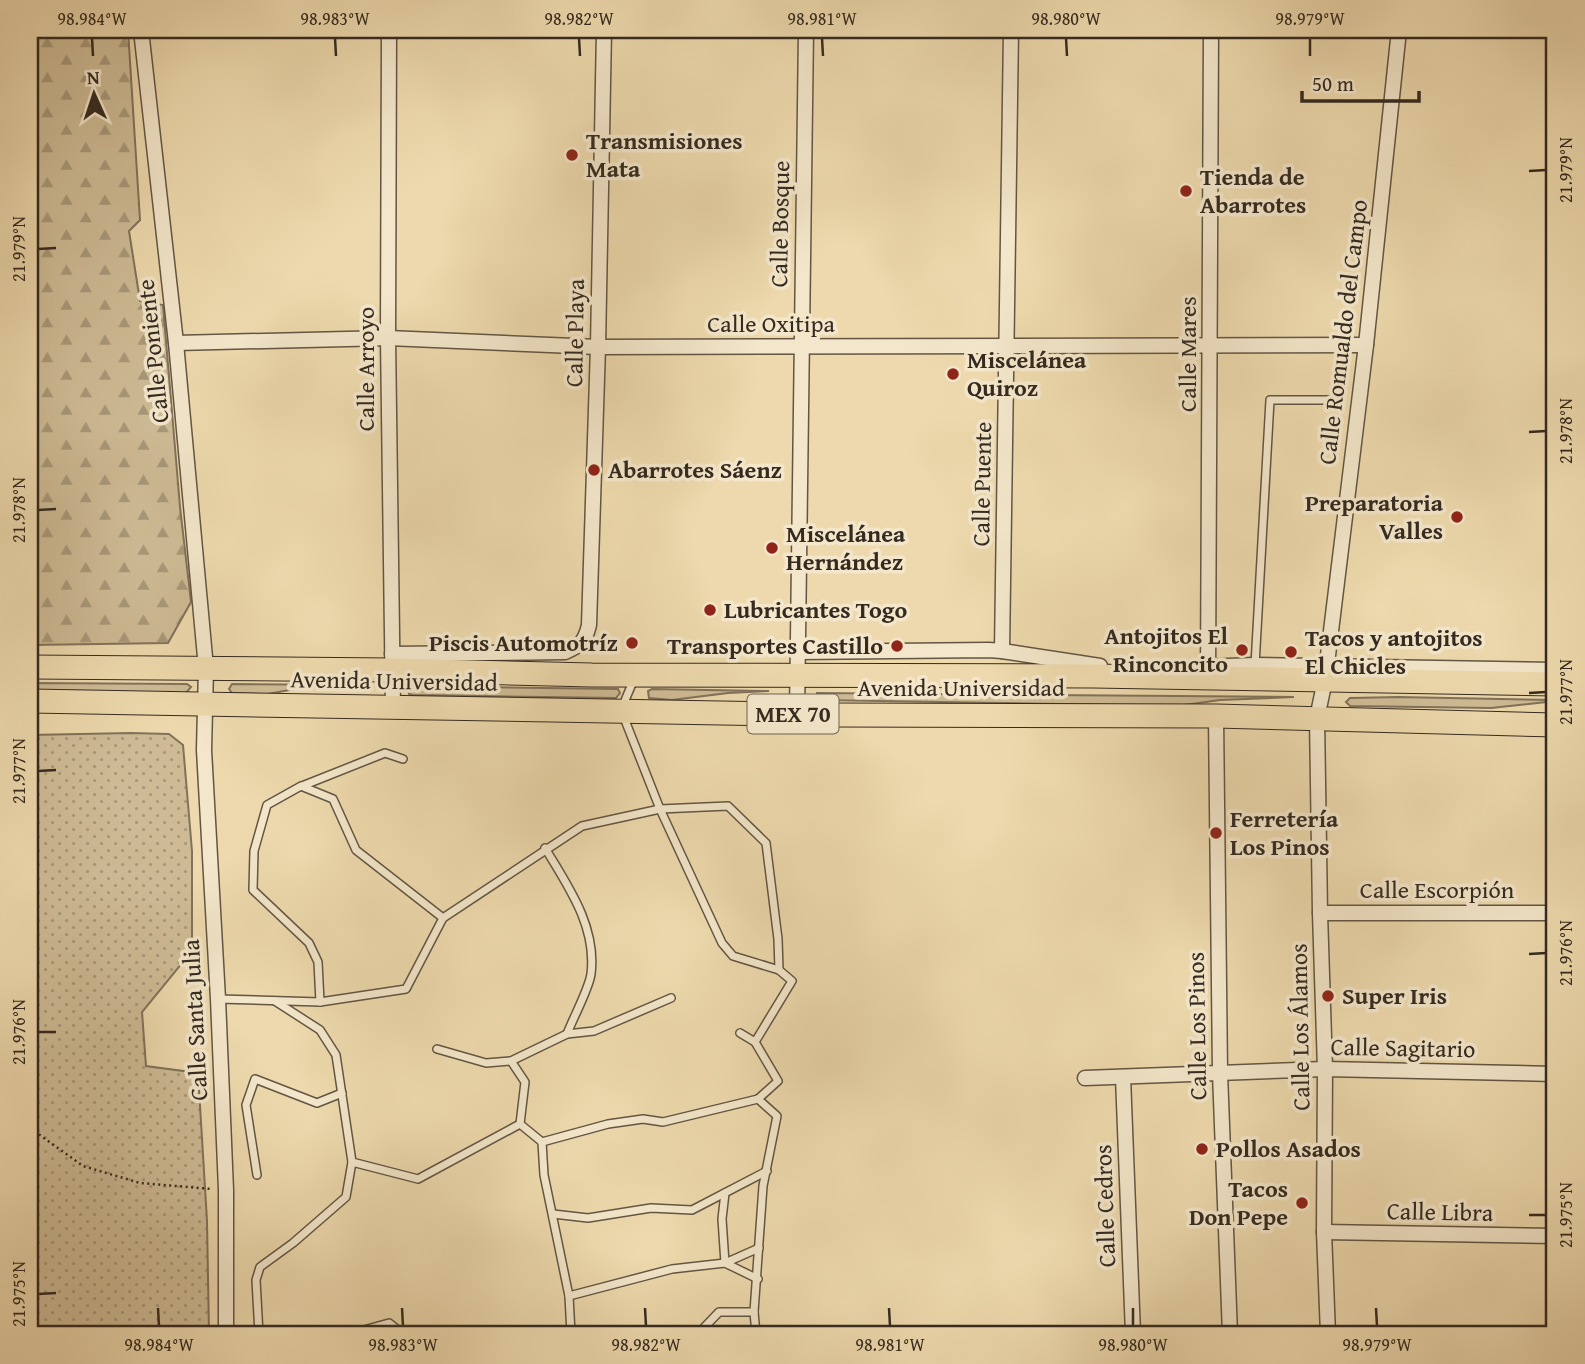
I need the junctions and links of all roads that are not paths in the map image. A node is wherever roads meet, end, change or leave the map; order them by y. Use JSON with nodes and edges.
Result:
{"nodes":[{"id":1,"x":142,"y":30,"type":"edge"},
{"id":2,"x":389,"y":30,"type":"edge"},
{"id":3,"x":604,"y":30,"type":"edge"},
{"id":4,"x":806,"y":30,"type":"edge"},
{"id":5,"x":1010,"y":30,"type":"edge"},
{"id":6,"x":1211,"y":30,"type":"edge"},
{"id":7,"x":1399,"y":30,"type":"edge"},
{"id":8,"x":388,"y":338,"type":"junction"},
{"id":9,"x":176,"y":343,"type":"junction"},
{"id":10,"x":1211,"y":345,"type":"junction"},
{"id":11,"x":1366,"y":345,"type":"junction"},
{"id":12,"x":800,"y":346,"type":"junction"},
{"id":13,"x":1007,"y":346,"type":"junction"},
{"id":14,"x":598,"y":347,"type":"junction"},
{"id":15,"x":1328,"y":400,"type":"dead end"},
{"id":16,"x":1002,"y":651,"type":"junction"},
{"id":17,"x":798,"y":652,"type":"junction"},
{"id":18,"x":392,"y":662,"type":"junction"},
{"id":19,"x":30,"y":667,"type":"edge"},
{"id":20,"x":206,"y":668,"type":"junction"},
{"id":21,"x":1555,"y":670,"type":"edge"},
{"id":22,"x":1254,"y":672,"type":"junction"},
{"id":23,"x":1208,"y":673,"type":"junction"},
{"id":24,"x":1325,"y":674,"type":"junction"},
{"id":25,"x":636,"y":676,"type":"junction"},
{"id":26,"x":797,"y":676,"type":"junction"},
{"id":27,"x":1555,"y":684,"type":"edge"},
{"id":28,"x":30,"y":701,"type":"edge"},
{"id":29,"x":204,"y":703,"type":"junction"},
{"id":30,"x":393,"y":708,"type":"junction"},
{"id":31,"x":621,"y":710,"type":"junction"},
{"id":32,"x":797,"y":714,"type":"junction"},
{"id":33,"x":1216,"y":716,"type":"junction"},
{"id":34,"x":1317,"y":718,"type":"junction"},
{"id":35,"x":1555,"y":724,"type":"edge"},
{"id":36,"x":402,"y":758,"type":"dead end"},
{"id":37,"x":301,"y":786,"type":"junction"},
{"id":38,"x":660,"y":809,"type":"junction"},
{"id":39,"x":545,"y":848,"type":"junction"},
{"id":40,"x":1320,"y":913,"type":"junction"},
{"id":41,"x":1555,"y":913,"type":"edge"},
{"id":42,"x":443,"y":918,"type":"junction"},
{"id":43,"x":779,"y":970,"type":"junction"},
{"id":44,"x":671,"y":998,"type":"dead end"},
{"id":45,"x":218,"y":999,"type":"junction"},
{"id":46,"x":274,"y":1001,"type":"junction"},
{"id":47,"x":320,"y":1002,"type":"junction"},
{"id":48,"x":740,"y":1033,"type":"dead end"},
{"id":49,"x":567,"y":1034,"type":"junction"},
{"id":50,"x":755,"y":1042,"type":"junction"},
{"id":51,"x":437,"y":1049,"type":"dead end"},
{"id":52,"x":511,"y":1062,"type":"junction"},
{"id":53,"x":1325,"y":1069,"type":"junction"},
{"id":54,"x":1220,"y":1073,"type":"junction"},
{"id":55,"x":1555,"y":1074,"type":"edge"},
{"id":56,"x":1123,"y":1077,"type":"junction"},
{"id":57,"x":1085,"y":1079,"type":"dead end"},
{"id":58,"x":342,"y":1093,"type":"junction"},
{"id":59,"x":758,"y":1099,"type":"junction"},
{"id":60,"x":520,"y":1124,"type":"junction"},
{"id":61,"x":542,"y":1142,"type":"junction"},
{"id":62,"x":352,"y":1162,"type":"junction"},
{"id":63,"x":767,"y":1171,"type":"junction"},
{"id":64,"x":257,"y":1175,"type":"dead end"},
{"id":65,"x":725,"y":1193,"type":"junction"},
{"id":66,"x":553,"y":1214,"type":"junction"},
{"id":67,"x":1324,"y":1232,"type":"junction"},
{"id":68,"x":1555,"y":1236,"type":"edge"},
{"id":69,"x":759,"y":1248,"type":"junction"},
{"id":70,"x":725,"y":1263,"type":"junction"},
{"id":71,"x":758,"y":1279,"type":"junction"},
{"id":72,"x":569,"y":1296,"type":"junction"},
{"id":73,"x":754,"y":1312,"type":"junction"},
{"id":74,"x":226,"y":1334,"type":"edge"},
{"id":75,"x":259,"y":1334,"type":"edge"},
{"id":76,"x":349,"y":1334,"type":"edge"},
{"id":77,"x":403,"y":1334,"type":"edge"},
{"id":78,"x":571,"y":1334,"type":"edge"},
{"id":79,"x":698,"y":1334,"type":"edge"},
{"id":80,"x":756,"y":1334,"type":"edge"},
{"id":81,"x":1133,"y":1334,"type":"edge"},
{"id":82,"x":1230,"y":1334,"type":"edge"},
{"id":83,"x":1328,"y":1334,"type":"edge"}],
"edges":[{"from":1,"to":9,"type":"street","name":"Calle Poniente"},
{"from":2,"to":8,"type":"street","name":"Calle Arroyo"},
{"from":3,"to":14,"type":"street","name":"Calle Playa"},
{"from":4,"to":12,"type":"street","name":"Calle Bosque"},
{"from":5,"to":13,"type":"street","name":"Calle Puente"},
{"from":6,"to":10,"type":"street","name":"Calle Mares"},
{"from":7,"to":11,"type":"street","name":"Calle Romualdo del Campo"},
{"from":8,"to":9,"type":"street","name":"Calle Oxitipa"},
{"from":8,"to":14,"type":"street","name":"Calle Oxitipa"},
{"from":8,"to":18,"type":"street","name":"Calle Arroyo"},
{"from":9,"to":20,"type":"street","name":"Calle Poniente"},
{"from":10,"to":11,"type":"street","name":"Calle Oxitipa"},
{"from":10,"to":13,"type":"street","name":"Calle Oxitipa"},
{"from":10,"to":23,"type":"street","name":"Calle Mares"},
{"from":11,"to":24,"type":"street","name":"Calle Romualdo del Campo"},
{"from":12,"to":13,"type":"street","name":"Calle Oxitipa"},
{"from":12,"to":14,"type":"street","name":"Calle Oxitipa"},
{"from":12,"to":17,"type":"street","name":"Calle Bosque"},
{"from":13,"to":16,"type":"street","name":"Calle Puente"},
{"from":14,"to":18,"type":"street","name":"Calle Playa"},
{"from":15,"to":22,"type":"lane"},
{"from":16,"to":17,"type":"street"},
{"from":16,"to":23,"type":"street"},
{"from":17,"to":26,"type":"street","name":"Calle Bosque"},
{"from":18,"to":20,"type":"main road","name":"Avenida Universidad","number":"MEX 70"},
{"from":18,"to":25,"type":"main road","name":"Avenida Universidad","number":"MEX 70"},
{"from":18,"to":30,"type":"street","name":"Calle Arroyo"},
{"from":19,"to":20,"type":"main road","name":"Avenida Universidad","number":"MEX 70"},
{"from":20,"to":29,"type":"street","name":"Calle Poniente"},
{"from":21,"to":24,"type":"street"},
{"from":22,"to":23,"type":"main road","name":"Avenida Universidad","number":"MEX 70"},
{"from":22,"to":24,"type":"main road","name":"Avenida Universidad","number":"MEX 70"},
{"from":23,"to":26,"type":"main road","name":"Avenida Universidad","number":"MEX 70"},
{"from":24,"to":27,"type":"main road","name":"Avenida Universidad","number":"MEX 70"},
{"from":24,"to":34,"type":"street","name":"Calle Romualdo del Campo"},
{"from":25,"to":26,"type":"main road","name":"Avenida Universidad","number":"MEX 70"},
{"from":25,"to":31,"type":"lane"},
{"from":26,"to":32,"type":"street","name":"Calle Bosque"},
{"from":28,"to":29,"type":"main road","name":"Avenida Universidad","number":"MEX 70"},
{"from":29,"to":30,"type":"main road","name":"Avenida Universidad","number":"MEX 70"},
{"from":29,"to":45,"type":"street","name":"Calle Santa Julia"},
{"from":30,"to":31,"type":"main road","name":"Avenida Universidad","number":"MEX 70"},
{"from":31,"to":32,"type":"main road","name":"Avenida Universidad","number":"MEX 70"},
{"from":31,"to":38,"type":"lane"},
{"from":32,"to":33,"type":"main road","name":"Avenida Universidad","number":"MEX 70"},
{"from":33,"to":34,"type":"main road","name":"Avenida Universidad","number":"MEX 70"},
{"from":33,"to":54,"type":"street","name":"Calle Los Pinos"},
{"from":34,"to":35,"type":"main road","name":"Avenida Universidad","number":"MEX 70"},
{"from":34,"to":40,"type":"street","name":"Calle Los Álamos"},
{"from":36,"to":37,"type":"lane"},
{"from":37,"to":42,"type":"lane"},
{"from":37,"to":47,"type":"lane"},
{"from":38,"to":39,"type":"lane"},
{"from":38,"to":43,"type":"lane"},
{"from":38,"to":43,"type":"lane"},
{"from":39,"to":42,"type":"lane"},
{"from":39,"to":49,"type":"lane"},
{"from":40,"to":41,"type":"street","name":"Calle Escorpión"},
{"from":40,"to":53,"type":"street","name":"Calle Los Álamos"},
{"from":42,"to":47,"type":"lane"},
{"from":43,"to":50,"type":"lane"},
{"from":44,"to":49,"type":"lane"},
{"from":45,"to":46,"type":"lane"},
{"from":45,"to":74,"type":"street","name":"Calle Santa Julia"},
{"from":46,"to":47,"type":"lane"},
{"from":46,"to":58,"type":"lane"},
{"from":48,"to":50,"type":"lane"},
{"from":49,"to":52,"type":"lane"},
{"from":50,"to":59,"type":"lane"},
{"from":51,"to":52,"type":"lane"},
{"from":52,"to":60,"type":"lane"},
{"from":53,"to":54,"type":"street","name":"Calle Sagitario"},
{"from":53,"to":55,"type":"street","name":"Calle Sagitario"},
{"from":53,"to":67,"type":"street","name":"Calle Los Álamos"},
{"from":54,"to":56,"type":"street","name":"Calle Sagitario"},
{"from":54,"to":82,"type":"street","name":"Calle Los Pinos"},
{"from":56,"to":57,"type":"street","name":"Calle Sagitario"},
{"from":56,"to":81,"type":"street","name":"Calle Cedros"},
{"from":58,"to":62,"type":"lane"},
{"from":58,"to":64,"type":"lane"},
{"from":59,"to":61,"type":"lane"},
{"from":59,"to":63,"type":"lane"},
{"from":60,"to":61,"type":"lane"},
{"from":60,"to":62,"type":"lane"},
{"from":61,"to":66,"type":"lane"},
{"from":62,"to":75,"type":"lane"},
{"from":63,"to":65,"type":"lane"},
{"from":63,"to":69,"type":"lane"},
{"from":65,"to":66,"type":"lane"},
{"from":65,"to":70,"type":"lane"},
{"from":66,"to":72,"type":"lane"},
{"from":67,"to":68,"type":"street","name":"Calle Libra"},
{"from":67,"to":83,"type":"street","name":"Calle Los Álamos"},
{"from":69,"to":70,"type":"lane"},
{"from":69,"to":71,"type":"lane"},
{"from":70,"to":71,"type":"lane"},
{"from":70,"to":72,"type":"lane"},
{"from":71,"to":73,"type":"lane"},
{"from":72,"to":78,"type":"lane"},
{"from":73,"to":79,"type":"lane"},
{"from":73,"to":80,"type":"lane"},
{"from":76,"to":77,"type":"lane"}]}
